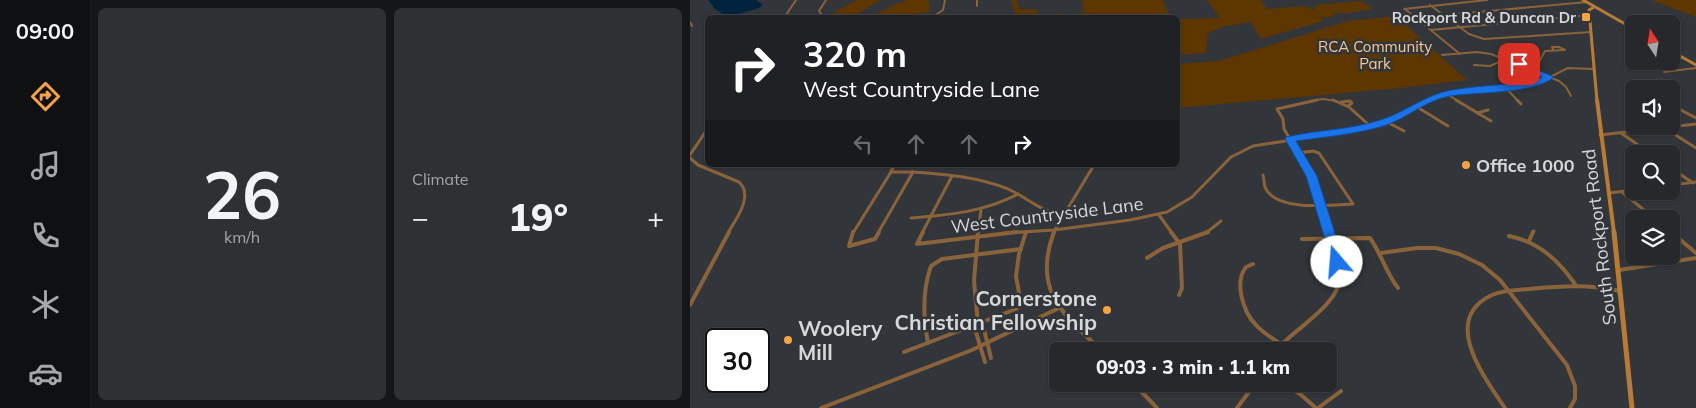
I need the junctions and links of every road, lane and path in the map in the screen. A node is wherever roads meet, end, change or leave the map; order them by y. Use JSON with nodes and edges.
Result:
{"nodes":[{"id":1,"x":796,"y":0,"type":"edge"},
{"id":2,"x":826,"y":0,"type":"edge"},
{"id":3,"x":945,"y":0,"type":"edge"},
{"id":4,"x":977,"y":0,"type":"edge"},
{"id":5,"x":1487,"y":0,"type":"edge"},
{"id":6,"x":1583,"y":0,"type":"edge"},
{"id":7,"x":1587,"y":2,"type":"junction"},
{"id":8,"x":1430,"y":5,"type":"junction"},
{"id":9,"x":977,"y":6,"type":"dead end"},
{"id":10,"x":1594,"y":7,"type":"junction"},
{"id":11,"x":786,"y":15,"type":"edge"},
{"id":12,"x":822,"y":15,"type":"edge"},
{"id":13,"x":936,"y":15,"type":"edge"},
{"id":14,"x":1590,"y":15,"type":"junction"},
{"id":15,"x":1444,"y":16,"type":"junction"},
{"id":16,"x":690,"y":22,"type":"edge"},
{"id":17,"x":1625,"y":24,"type":"edge"},
{"id":18,"x":692,"y":26,"type":"dead end"},
{"id":19,"x":1459,"y":26,"type":"junction"},
{"id":20,"x":1431,"y":30,"type":"junction"},
{"id":21,"x":1591,"y":32,"type":"junction"},
{"id":22,"x":1501,"y":47,"type":"dead end"},
{"id":23,"x":1553,"y":49,"type":"dead end"},
{"id":24,"x":1460,"y":54,"type":"junction"},
{"id":25,"x":1442,"y":55,"type":"dead end"},
{"id":26,"x":1680,"y":56,"type":"edge"},
{"id":27,"x":1508,"y":59,"type":"junction"},
{"id":28,"x":1474,"y":65,"type":"dead end"},
{"id":29,"x":1696,"y":66,"type":"edge"},
{"id":30,"x":1530,"y":69,"type":"junction"},
{"id":31,"x":1593,"y":69,"type":"junction"},
{"id":32,"x":1664,"y":72,"type":"dead end"},
{"id":33,"x":1550,"y":77,"type":"junction"},
{"id":34,"x":1505,"y":88,"type":"junction"},
{"id":35,"x":1447,"y":94,"type":"junction"},
{"id":36,"x":1571,"y":96,"type":"dead end"},
{"id":37,"x":1521,"y":104,"type":"dead end"},
{"id":38,"x":1417,"y":107,"type":"junction"},
{"id":39,"x":1488,"y":110,"type":"dead end"},
{"id":40,"x":1680,"y":110,"type":"edge"},
{"id":41,"x":1477,"y":113,"type":"junction"},
{"id":42,"x":1696,"y":118,"type":"edge"},
{"id":43,"x":1491,"y":121,"type":"dead end"},
{"id":44,"x":1386,"y":122,"type":"junction"},
{"id":45,"x":1696,"y":124,"type":"edge"},
{"id":46,"x":1680,"y":125,"type":"edge"},
{"id":47,"x":1370,"y":126,"type":"junction"},
{"id":48,"x":1448,"y":126,"type":"dead end"},
{"id":49,"x":1404,"y":131,"type":"dead end"},
{"id":50,"x":1625,"y":132,"type":"edge"},
{"id":51,"x":705,"y":133,"type":"edge"},
{"id":52,"x":1621,"y":133,"type":"junction"},
{"id":53,"x":1600,"y":135,"type":"junction"},
{"id":54,"x":1675,"y":135,"type":"edge"},
{"id":55,"x":1290,"y":139,"type":"junction"},
{"id":56,"x":1638,"y":145,"type":"edge"},
{"id":57,"x":1696,"y":148,"type":"edge"},
{"id":58,"x":1298,"y":153,"type":"junction"},
{"id":59,"x":690,"y":157,"type":"edge"},
{"id":60,"x":894,"y":167,"type":"edge"},
{"id":61,"x":1093,"y":167,"type":"edge"},
{"id":62,"x":891,"y":172,"type":"junction"},
{"id":63,"x":913,"y":172,"type":"junction"},
{"id":64,"x":1680,"y":173,"type":"edge"},
{"id":65,"x":1263,"y":175,"type":"dead end"},
{"id":66,"x":952,"y":176,"type":"junction"},
{"id":67,"x":1694,"y":182,"type":"edge"},
{"id":68,"x":1680,"y":184,"type":"edge"},
{"id":69,"x":1622,"y":192,"type":"junction"},
{"id":70,"x":1625,"y":192,"type":"edge"},
{"id":71,"x":1018,"y":194,"type":"junction"},
{"id":72,"x":1608,"y":194,"type":"junction"},
{"id":73,"x":1320,"y":204,"type":"junction"},
{"id":74,"x":981,"y":210,"type":"junction"},
{"id":75,"x":1644,"y":210,"type":"edge"},
{"id":76,"x":1064,"y":215,"type":"junction"},
{"id":77,"x":1159,"y":215,"type":"junction"},
{"id":78,"x":931,"y":216,"type":"junction"},
{"id":79,"x":911,"y":218,"type":"dead end"},
{"id":80,"x":1221,"y":221,"type":"dead end"},
{"id":81,"x":1054,"y":230,"type":"junction"},
{"id":82,"x":1534,"y":231,"type":"dead end"},
{"id":83,"x":1026,"y":232,"type":"junction"},
{"id":84,"x":1510,"y":236,"type":"dead end"},
{"id":85,"x":978,"y":238,"type":"junction"},
{"id":86,"x":1302,"y":239,"type":"dead end"},
{"id":87,"x":1330,"y":239,"type":"junction"},
{"id":88,"x":1680,"y":240,"type":"edge"},
{"id":89,"x":1529,"y":241,"type":"junction"},
{"id":90,"x":1180,"y":244,"type":"junction"},
{"id":91,"x":1021,"y":249,"type":"junction"},
{"id":92,"x":1381,"y":253,"type":"junction"},
{"id":93,"x":1696,"y":253,"type":"edge"},
{"id":94,"x":976,"y":255,"type":"junction"},
{"id":95,"x":1147,"y":258,"type":"dead end"},
{"id":96,"x":1696,"y":258,"type":"edge"},
{"id":97,"x":1254,"y":264,"type":"dead end"},
{"id":98,"x":1619,"y":270,"type":"junction"},
{"id":99,"x":1575,"y":284,"type":"junction"},
{"id":100,"x":1398,"y":288,"type":"dead end"},
{"id":101,"x":1620,"y":291,"type":"junction"},
{"id":102,"x":1510,"y":292,"type":"junction"},
{"id":103,"x":1179,"y":295,"type":"dead end"},
{"id":104,"x":690,"y":306,"type":"edge"},
{"id":105,"x":1059,"y":308,"type":"junction"},
{"id":106,"x":978,"y":324,"type":"junction"},
{"id":107,"x":1093,"y":342,"type":"edge"},
{"id":108,"x":1278,"y":342,"type":"edge"},
{"id":109,"x":1282,"y":342,"type":"edge"},
{"id":110,"x":928,"y":343,"type":"junction"},
{"id":111,"x":986,"y":344,"type":"junction"},
{"id":112,"x":980,"y":347,"type":"junction"},
{"id":113,"x":904,"y":352,"type":"dead end"},
{"id":114,"x":991,"y":358,"type":"dead end"},
{"id":115,"x":985,"y":362,"type":"dead end"},
{"id":116,"x":1341,"y":391,"type":"dead end"},
{"id":117,"x":1142,"y":392,"type":"edge"},
{"id":118,"x":1249,"y":392,"type":"edge"},
{"id":119,"x":1295,"y":392,"type":"edge"},
{"id":120,"x":822,"y":408,"type":"edge"},
{"id":121,"x":1158,"y":408,"type":"edge"},
{"id":122,"x":1238,"y":408,"type":"edge"},
{"id":123,"x":1317,"y":408,"type":"edge"},
{"id":124,"x":1505,"y":408,"type":"edge"},
{"id":125,"x":1570,"y":408,"type":"edge"},
{"id":126,"x":1632,"y":408,"type":"edge"}],
"edges":[{"from":1,"to":11,"type":"street"},
{"from":2,"to":12,"type":"street"},
{"from":3,"to":13,"type":"street"},
{"from":4,"to":9,"type":"street"},
{"from":5,"to":8,"type":"street"},
{"from":6,"to":7,"type":"street"},
{"from":7,"to":10,"type":"street"},
{"from":7,"to":15,"type":"street"},
{"from":8,"to":15,"type":"street"},
{"from":8,"to":20,"type":"street"},
{"from":10,"to":14,"type":"street","name":"South Rockport Road"},
{"from":10,"to":17,"type":"street"},
{"from":14,"to":19,"type":"street"},
{"from":14,"to":21,"type":"street","name":"South Rockport Road"},
{"from":15,"to":19,"type":"street"},
{"from":16,"to":18,"type":"street"},
{"from":19,"to":20,"type":"street"},
{"from":19,"to":21,"type":"street"},
{"from":20,"to":24,"type":"street"},
{"from":21,"to":31,"type":"street","name":"South Rockport Road"},
{"from":22,"to":27,"type":"street"},
{"from":23,"to":30,"type":"street"},
{"from":24,"to":25,"type":"street"},
{"from":24,"to":27,"type":"street"},
{"from":26,"to":29,"type":"street"},
{"from":27,"to":28,"type":"street"},
{"from":27,"to":30,"type":"street"},
{"from":29,"to":32,"type":"street"},
{"from":30,"to":33,"type":"street"},
{"from":31,"to":33,"type":"street","name":"West Countryside Lane"},
{"from":31,"to":53,"type":"street","name":"South Rockport Road"},
{"from":33,"to":34,"type":"street","name":"West Countryside Lane"},
{"from":33,"to":36,"type":"street"},
{"from":34,"to":35,"type":"street","name":"West Countryside Lane"},
{"from":34,"to":37,"type":"street"},
{"from":35,"to":38,"type":"street","name":"West Countryside Lane"},
{"from":35,"to":41,"type":"street"},
{"from":38,"to":44,"type":"street","name":"West Countryside Lane"},
{"from":38,"to":48,"type":"street"},
{"from":39,"to":41,"type":"street"},
{"from":40,"to":42,"type":"street"},
{"from":41,"to":43,"type":"street"},
{"from":44,"to":47,"type":"street","name":"West Countryside Lane"},
{"from":44,"to":49,"type":"street"},
{"from":45,"to":46,"type":"street"},
{"from":47,"to":55,"type":"street","name":"West Countryside Lane"},
{"from":47,"to":55,"type":"street"},
{"from":50,"to":52,"type":"street"},
{"from":51,"to":59,"type":"street"},
{"from":52,"to":53,"type":"street"},
{"from":52,"to":56,"type":"street"},
{"from":53,"to":72,"type":"street","name":"South Rockport Road"},
{"from":54,"to":57,"type":"street"},
{"from":55,"to":58,"type":"street"},
{"from":55,"to":77,"type":"street","name":"West Countryside Lane"},
{"from":58,"to":73,"type":"street"},
{"from":58,"to":73,"type":"street"},
{"from":59,"to":104,"type":"street"},
{"from":60,"to":62,"type":"street"},
{"from":61,"to":76,"type":"street"},
{"from":62,"to":63,"type":"street"},
{"from":62,"to":63,"type":"street"},
{"from":63,"to":66,"type":"street"},
{"from":64,"to":67,"type":"street"},
{"from":65,"to":73,"type":"street"},
{"from":66,"to":71,"type":"street"},
{"from":66,"to":78,"type":"street"},
{"from":67,"to":68,"type":"street"},
{"from":69,"to":70,"type":"street"},
{"from":69,"to":72,"type":"street"},
{"from":69,"to":75,"type":"street"},
{"from":71,"to":74,"type":"street"},
{"from":71,"to":76,"type":"street"},
{"from":72,"to":98,"type":"street","name":"South Rockport Road"},
{"from":73,"to":87,"type":"street"},
{"from":74,"to":78,"type":"street"},
{"from":74,"to":85,"type":"street"},
{"from":76,"to":81,"type":"street"},
{"from":77,"to":81,"type":"street","name":"West Countryside Lane"},
{"from":77,"to":90,"type":"street"},
{"from":78,"to":79,"type":"street"},
{"from":78,"to":85,"type":"street","name":"West Countryside Lane"},
{"from":80,"to":90,"type":"street"},
{"from":81,"to":83,"type":"street","name":"West Countryside Lane"},
{"from":81,"to":105,"type":"street"},
{"from":82,"to":89,"type":"street"},
{"from":83,"to":85,"type":"street","name":"West Countryside Lane"},
{"from":83,"to":91,"type":"street"},
{"from":84,"to":89,"type":"street"},
{"from":85,"to":94,"type":"street"},
{"from":86,"to":87,"type":"street"},
{"from":87,"to":92,"type":"street"},
{"from":87,"to":109,"type":"street"},
{"from":88,"to":93,"type":"street"},
{"from":89,"to":99,"type":"street"},
{"from":90,"to":95,"type":"street"},
{"from":90,"to":103,"type":"street"},
{"from":91,"to":94,"type":"street"},
{"from":91,"to":106,"type":"street"},
{"from":92,"to":100,"type":"street"},
{"from":92,"to":102,"type":"street"},
{"from":94,"to":106,"type":"street"},
{"from":94,"to":110,"type":"street"},
{"from":96,"to":98,"type":"street"},
{"from":97,"to":108,"type":"street"},
{"from":98,"to":101,"type":"street","name":"South Rockport Road"},
{"from":99,"to":101,"type":"street"},
{"from":99,"to":102,"type":"street"},
{"from":101,"to":126,"type":"street","name":"South Rockport Road"},
{"from":102,"to":124,"type":"street"},
{"from":102,"to":125,"type":"street"},
{"from":105,"to":107,"type":"street"},
{"from":105,"to":111,"type":"street"},
{"from":106,"to":110,"type":"street"},
{"from":106,"to":111,"type":"street"},
{"from":106,"to":112,"type":"street"},
{"from":110,"to":113,"type":"street"},
{"from":111,"to":112,"type":"street"},
{"from":111,"to":114,"type":"street"},
{"from":112,"to":115,"type":"street"},
{"from":112,"to":120,"type":"street"},
{"from":116,"to":123,"type":"street"},
{"from":117,"to":121,"type":"street"},
{"from":118,"to":122,"type":"street"},
{"from":119,"to":123,"type":"street"}]}
